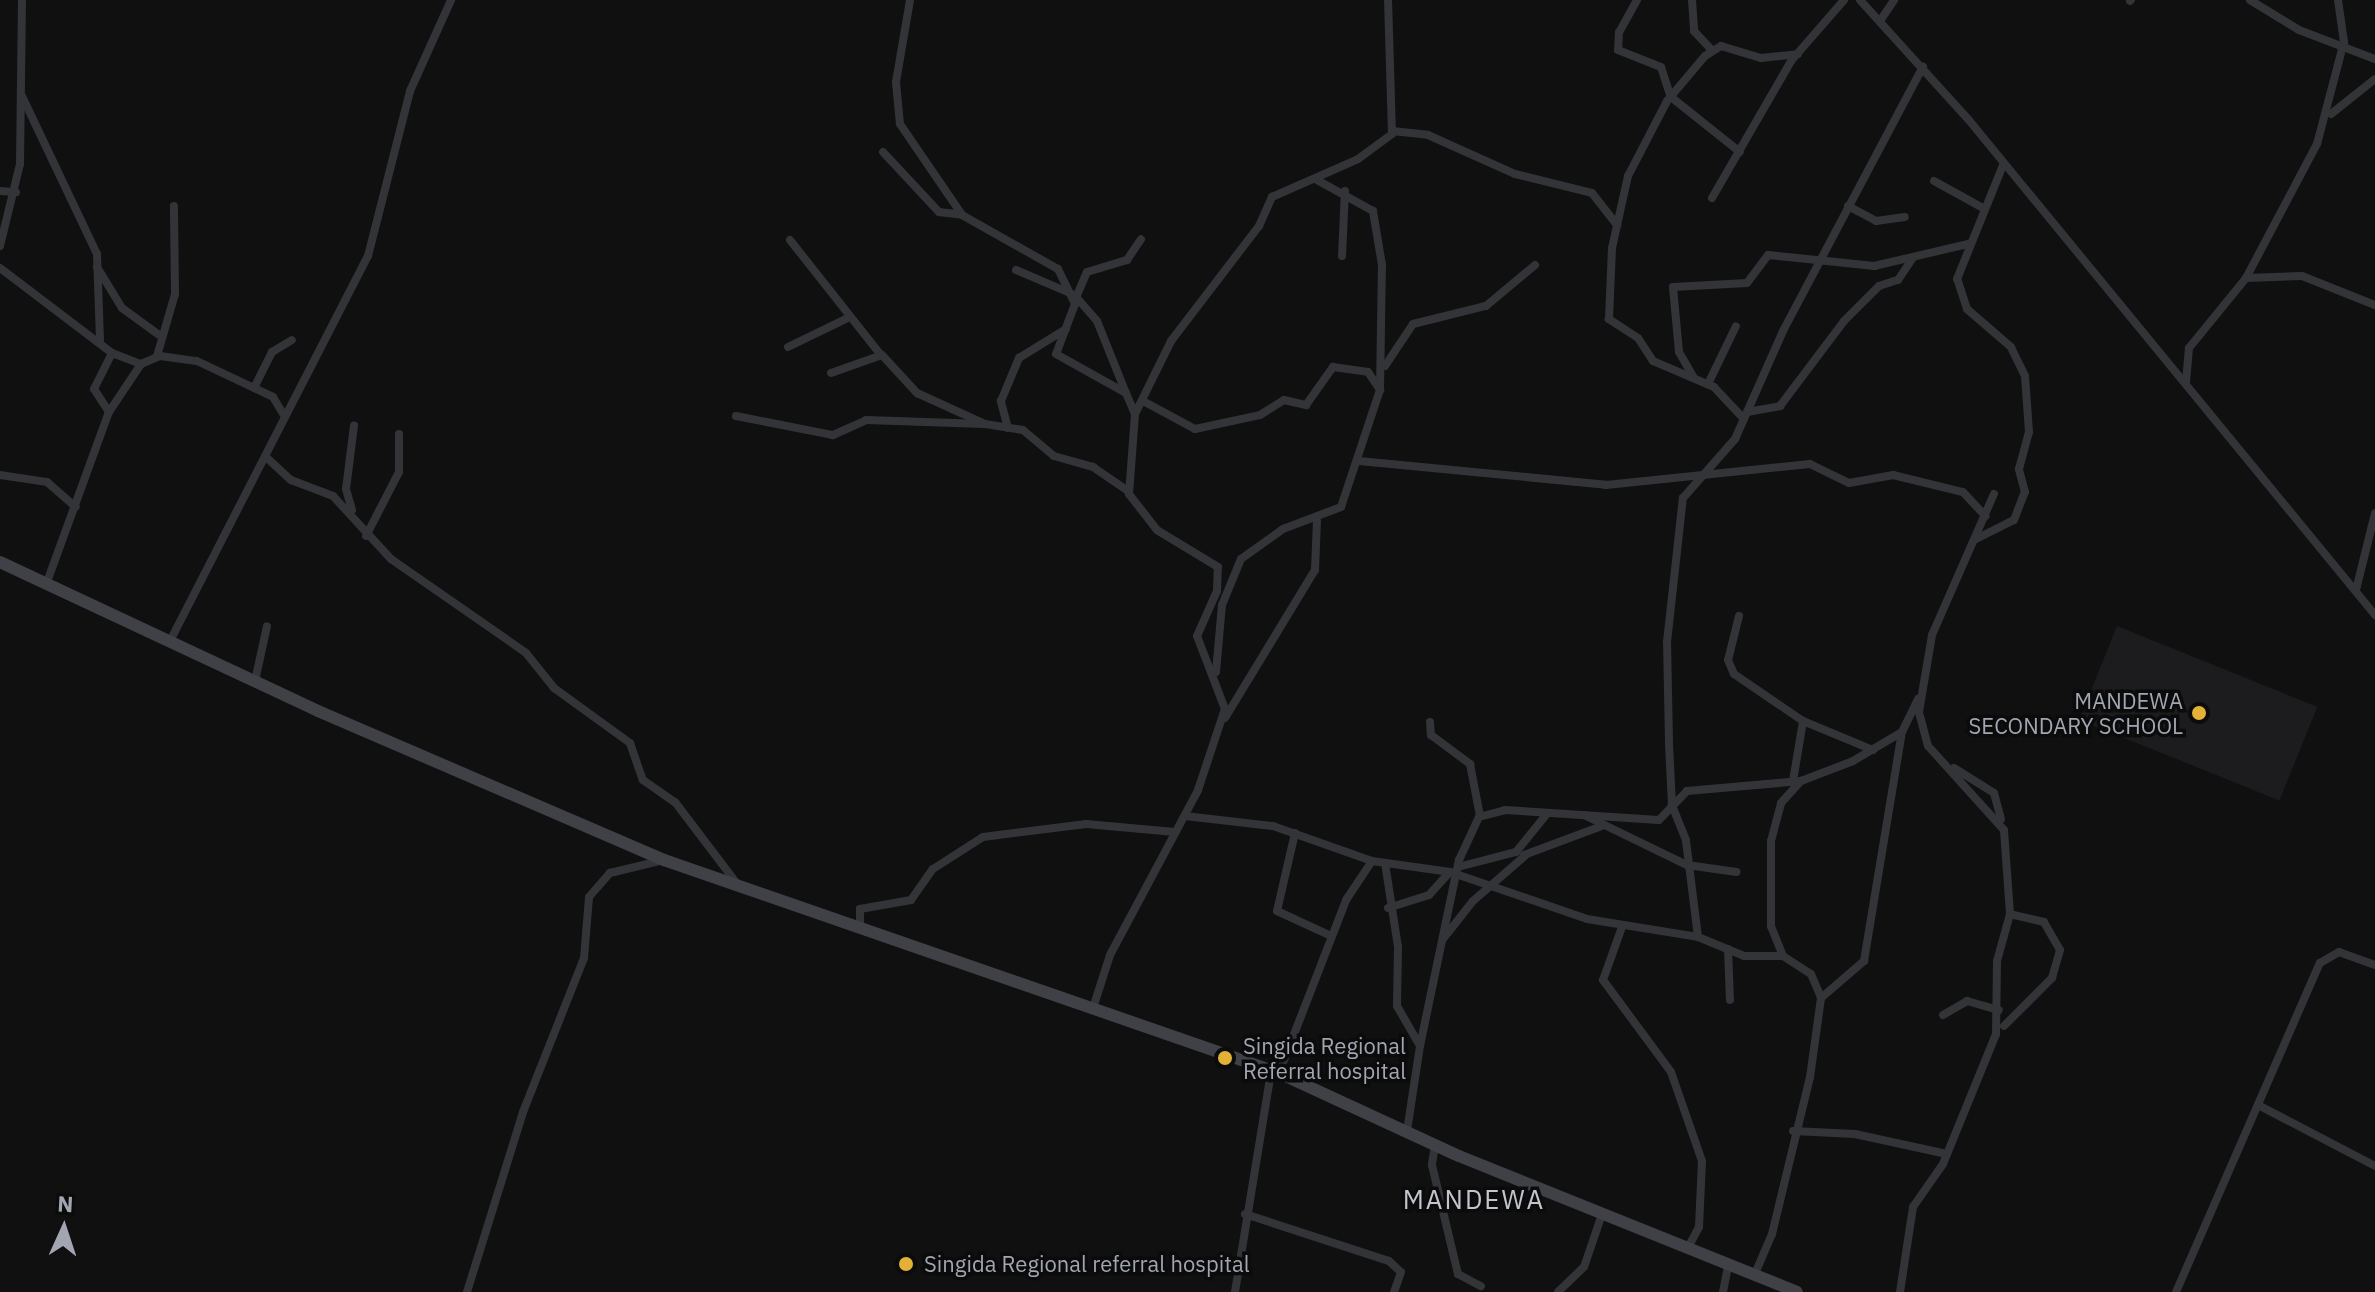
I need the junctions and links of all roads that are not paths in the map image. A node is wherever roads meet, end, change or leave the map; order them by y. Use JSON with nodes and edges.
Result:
{"nodes":[{"id":1,"x":22,"y":0,"type":"edge"},
{"id":2,"x":451,"y":0,"type":"edge"},
{"id":3,"x":910,"y":0,"type":"edge"},
{"id":4,"x":1388,"y":0,"type":"edge"},
{"id":5,"x":1637,"y":0,"type":"edge"},
{"id":6,"x":1692,"y":0,"type":"edge"},
{"id":7,"x":1844,"y":0,"type":"edge"},
{"id":8,"x":1860,"y":0,"type":"edge"},
{"id":9,"x":1894,"y":0,"type":"edge"},
{"id":10,"x":2250,"y":0,"type":"edge"},
{"id":11,"x":2338,"y":0,"type":"edge"},
{"id":12,"x":1880,"y":21,"type":"junction"},
{"id":13,"x":2344,"y":42,"type":"junction"},
{"id":14,"x":1712,"y":50,"type":"junction"},
{"id":15,"x":1798,"y":54,"type":"junction"},
{"id":16,"x":2375,"y":59,"type":"edge"},
{"id":17,"x":1923,"y":67,"type":"junction"},
{"id":18,"x":2375,"y":79,"type":"edge"},
{"id":19,"x":21,"y":94,"type":"junction"},
{"id":20,"x":1671,"y":97,"type":"junction"},
{"id":21,"x":2327,"y":117,"type":"junction"},
{"id":22,"x":1392,"y":131,"type":"junction"},
{"id":23,"x":883,"y":152,"type":"dead end"},
{"id":24,"x":1740,"y":152,"type":"junction"},
{"id":25,"x":2003,"y":165,"type":"junction"},
{"id":26,"x":1317,"y":180,"type":"junction"},
{"id":27,"x":1934,"y":181,"type":"dead end"},
{"id":28,"x":0,"y":191,"type":"edge"},
{"id":29,"x":1345,"y":191,"type":"junction"},
{"id":30,"x":16,"y":192,"type":"junction"},
{"id":31,"x":1712,"y":198,"type":"dead end"},
{"id":32,"x":174,"y":206,"type":"dead end"},
{"id":33,"x":1848,"y":206,"type":"junction"},
{"id":34,"x":1983,"y":208,"type":"junction"},
{"id":35,"x":962,"y":215,"type":"junction"},
{"id":36,"x":1905,"y":217,"type":"dead end"},
{"id":37,"x":1617,"y":225,"type":"junction"},
{"id":38,"x":1141,"y":239,"type":"dead end"},
{"id":39,"x":790,"y":240,"type":"dead end"},
{"id":40,"x":1968,"y":244,"type":"junction"},
{"id":41,"x":0,"y":246,"type":"edge"},
{"id":42,"x":1342,"y":256,"type":"dead end"},
{"id":43,"x":1913,"y":258,"type":"junction"},
{"id":44,"x":1821,"y":259,"type":"junction"},
{"id":45,"x":1535,"y":265,"type":"dead end"},
{"id":46,"x":97,"y":267,"type":"junction"},
{"id":47,"x":0,"y":268,"type":"edge"},
{"id":48,"x":1016,"y":270,"type":"dead end"},
{"id":49,"x":2246,"y":278,"type":"junction"},
{"id":50,"x":1074,"y":297,"type":"junction"},
{"id":51,"x":2375,"y":305,"type":"edge"},
{"id":52,"x":850,"y":317,"type":"junction"},
{"id":53,"x":1736,"y":326,"type":"dead end"},
{"id":54,"x":1066,"y":329,"type":"junction"},
{"id":55,"x":159,"y":335,"type":"junction"},
{"id":56,"x":100,"y":340,"type":"junction"},
{"id":57,"x":292,"y":340,"type":"dead end"},
{"id":58,"x":788,"y":347,"type":"dead end"},
{"id":59,"x":112,"y":353,"type":"junction"},
{"id":60,"x":880,"y":354,"type":"junction"},
{"id":61,"x":157,"y":356,"type":"junction"},
{"id":62,"x":141,"y":364,"type":"junction"},
{"id":63,"x":1385,"y":366,"type":"junction"},
{"id":64,"x":831,"y":373,"type":"dead end"},
{"id":65,"x":1694,"y":378,"type":"junction"},
{"id":66,"x":1708,"y":384,"type":"junction"},
{"id":67,"x":2187,"y":387,"type":"junction"},
{"id":68,"x":254,"y":388,"type":"junction"},
{"id":69,"x":1380,"y":390,"type":"junction"},
{"id":70,"x":1126,"y":393,"type":"junction"},
{"id":71,"x":1143,"y":401,"type":"junction"},
{"id":72,"x":109,"y":412,"type":"junction"},
{"id":73,"x":1135,"y":414,"type":"junction"},
{"id":74,"x":736,"y":416,"type":"dead end"},
{"id":75,"x":1746,"y":416,"type":"junction"},
{"id":76,"x":285,"y":418,"type":"junction"},
{"id":77,"x":985,"y":424,"type":"junction"},
{"id":78,"x":354,"y":426,"type":"dead end"},
{"id":79,"x":1008,"y":428,"type":"junction"},
{"id":80,"x":399,"y":434,"type":"dead end"},
{"id":81,"x":266,"y":457,"type":"junction"},
{"id":82,"x":1359,"y":461,"type":"junction"},
{"id":83,"x":0,"y":475,"type":"edge"},
{"id":84,"x":1693,"y":480,"type":"junction"},
{"id":85,"x":1128,"y":491,"type":"junction"},
{"id":86,"x":1994,"y":494,"type":"dead end"},
{"id":87,"x":76,"y":507,"type":"junction"},
{"id":88,"x":353,"y":513,"type":"junction"},
{"id":89,"x":2375,"y":513,"type":"edge"},
{"id":90,"x":1985,"y":516,"type":"junction"},
{"id":91,"x":1317,"y":521,"type":"junction"},
{"id":92,"x":366,"y":536,"type":"junction"},
{"id":93,"x":1976,"y":540,"type":"junction"},
{"id":94,"x":0,"y":562,"type":"edge"},
{"id":95,"x":47,"y":582,"type":"junction"},
{"id":96,"x":2356,"y":590,"type":"junction"},
{"id":97,"x":2375,"y":615,"type":"edge"},
{"id":98,"x":1739,"y":616,"type":"dead end"},
{"id":99,"x":267,"y":626,"type":"dead end"},
{"id":100,"x":170,"y":641,"type":"junction"},
{"id":101,"x":1216,"y":673,"type":"junction"},
{"id":102,"x":255,"y":681,"type":"junction"},
{"id":103,"x":1921,"y":694,"type":"junction"},
{"id":104,"x":1224,"y":719,"type":"junction"},
{"id":105,"x":1803,"y":721,"type":"junction"},
{"id":106,"x":1430,"y":722,"type":"dead end"},
{"id":107,"x":1902,"y":732,"type":"junction"},
{"id":108,"x":1873,"y":750,"type":"junction"},
{"id":109,"x":1954,"y":768,"type":"junction"},
{"id":110,"x":1797,"y":781,"type":"junction"},
{"id":111,"x":1191,"y":802,"type":"junction"},
{"id":112,"x":1672,"y":805,"type":"junction"},
{"id":113,"x":1205,"y":814,"type":"junction"},
{"id":114,"x":1546,"y":815,"type":"junction"},
{"id":115,"x":1584,"y":815,"type":"junction"},
{"id":116,"x":1185,"y":816,"type":"junction"},
{"id":117,"x":1480,"y":816,"type":"junction"},
{"id":118,"x":2002,"y":824,"type":"junction"},
{"id":119,"x":1602,"y":826,"type":"junction"},
{"id":120,"x":1175,"y":832,"type":"junction"},
{"id":121,"x":1295,"y":833,"type":"junction"},
{"id":122,"x":1506,"y":855,"type":"junction"},
{"id":123,"x":1526,"y":855,"type":"junction"},
{"id":124,"x":664,"y":860,"type":"junction"},
{"id":125,"x":1372,"y":861,"type":"junction"},
{"id":126,"x":1385,"y":863,"type":"junction"},
{"id":127,"x":1687,"y":865,"type":"junction"},
{"id":128,"x":1455,"y":871,"type":"junction"},
{"id":129,"x":1737,"y":872,"type":"dead end"},
{"id":130,"x":1489,"y":886,"type":"junction"},
{"id":131,"x":740,"y":889,"type":"junction"},
{"id":132,"x":1388,"y":908,"type":"junction"},
{"id":133,"x":2010,"y":914,"type":"junction"},
{"id":134,"x":1622,"y":927,"type":"junction"},
{"id":135,"x":860,"y":929,"type":"junction"},
{"id":136,"x":1331,"y":936,"type":"junction"},
{"id":137,"x":1698,"y":937,"type":"junction"},
{"id":138,"x":1441,"y":941,"type":"junction"},
{"id":139,"x":1728,"y":949,"type":"junction"},
{"id":140,"x":1783,"y":956,"type":"junction"},
{"id":141,"x":2375,"y":964,"type":"edge"},
{"id":142,"x":1821,"y":998,"type":"junction"},
{"id":143,"x":1730,"y":1000,"type":"dead end"},
{"id":144,"x":1093,"y":1008,"type":"junction"},
{"id":145,"x":1999,"y":1010,"type":"junction"},
{"id":146,"x":1943,"y":1015,"type":"dead end"},
{"id":147,"x":2004,"y":1026,"type":"dead end"},
{"id":148,"x":1420,"y":1046,"type":"junction"},
{"id":149,"x":1275,"y":1072,"type":"junction"},
{"id":150,"x":2258,"y":1105,"type":"junction"},
{"id":151,"x":1407,"y":1131,"type":"junction"},
{"id":152,"x":1793,"y":1131,"type":"junction"},
{"id":153,"x":1435,"y":1145,"type":"junction"},
{"id":154,"x":1947,"y":1154,"type":"junction"},
{"id":155,"x":2375,"y":1166,"type":"edge"},
{"id":156,"x":1245,"y":1214,"type":"junction"},
{"id":157,"x":1602,"y":1214,"type":"junction"},
{"id":158,"x":1688,"y":1248,"type":"junction"},
{"id":159,"x":1728,"y":1266,"type":"junction"},
{"id":160,"x":1754,"y":1276,"type":"junction"},
{"id":161,"x":1481,"y":1286,"type":"dead end"},
{"id":162,"x":467,"y":1292,"type":"edge"},
{"id":163,"x":1235,"y":1292,"type":"edge"},
{"id":164,"x":1394,"y":1292,"type":"edge"},
{"id":165,"x":1558,"y":1292,"type":"edge"},
{"id":166,"x":1723,"y":1292,"type":"edge"},
{"id":167,"x":1797,"y":1292,"type":"edge"},
{"id":168,"x":1900,"y":1292,"type":"edge"},
{"id":169,"x":2176,"y":1292,"type":"edge"}],
"edges":[{"from":1,"to":19,"type":"street"},
{"from":2,"to":76,"type":"street"},
{"from":3,"to":35,"type":"street"},
{"from":4,"to":22,"type":"street"},
{"from":5,"to":20,"type":"street"},
{"from":6,"to":14,"type":"street"},
{"from":7,"to":15,"type":"street"},
{"from":8,"to":12,"type":"street"},
{"from":9,"to":12,"type":"street"},
{"from":10,"to":13,"type":"street"},
{"from":11,"to":13,"type":"street"},
{"from":12,"to":17,"type":"street"},
{"from":13,"to":16,"type":"street"},
{"from":13,"to":21,"type":"street"},
{"from":14,"to":15,"type":"street"},
{"from":14,"to":20,"type":"street"},
{"from":15,"to":24,"type":"street"},
{"from":17,"to":25,"type":"street"},
{"from":17,"to":33,"type":"street"},
{"from":18,"to":21,"type":"street"},
{"from":19,"to":30,"type":"street"},
{"from":19,"to":46,"type":"street"},
{"from":20,"to":24,"type":"street"},
{"from":20,"to":37,"type":"street"},
{"from":21,"to":49,"type":"street"},
{"from":22,"to":26,"type":"street"},
{"from":22,"to":37,"type":"street"},
{"from":23,"to":35,"type":"street"},
{"from":24,"to":31,"type":"street"},
{"from":25,"to":34,"type":"street"},
{"from":25,"to":67,"type":"street"},
{"from":26,"to":29,"type":"street"},
{"from":26,"to":71,"type":"street"},
{"from":27,"to":34,"type":"street"},
{"from":28,"to":30,"type":"street"},
{"from":29,"to":42,"type":"street"},
{"from":29,"to":63,"type":"street"},
{"from":30,"to":41,"type":"street"},
{"from":32,"to":55,"type":"street"},
{"from":33,"to":36,"type":"street"},
{"from":33,"to":44,"type":"street"},
{"from":34,"to":40,"type":"street"},
{"from":35,"to":50,"type":"street"},
{"from":37,"to":65,"type":"street"},
{"from":38,"to":50,"type":"street"},
{"from":39,"to":52,"type":"street"},
{"from":40,"to":43,"type":"street"},
{"from":40,"to":93,"type":"street"},
{"from":43,"to":44,"type":"street"},
{"from":43,"to":75,"type":"street"},
{"from":44,"to":65,"type":"street"},
{"from":44,"to":75,"type":"street"},
{"from":45,"to":63,"type":"street"},
{"from":46,"to":55,"type":"street"},
{"from":46,"to":56,"type":"street"},
{"from":47,"to":56,"type":"street"},
{"from":48,"to":50,"type":"street"},
{"from":49,"to":51,"type":"street"},
{"from":49,"to":67,"type":"street"},
{"from":50,"to":54,"type":"street"},
{"from":50,"to":70,"type":"street"},
{"from":52,"to":58,"type":"street"},
{"from":52,"to":60,"type":"street"},
{"from":53,"to":66,"type":"street"},
{"from":54,"to":70,"type":"street"},
{"from":54,"to":79,"type":"street"},
{"from":55,"to":61,"type":"street"},
{"from":56,"to":59,"type":"street"},
{"from":57,"to":68,"type":"street"},
{"from":59,"to":62,"type":"street"},
{"from":59,"to":72,"type":"street"},
{"from":60,"to":64,"type":"street"},
{"from":60,"to":77,"type":"street"},
{"from":61,"to":62,"type":"street"},
{"from":61,"to":68,"type":"street"},
{"from":62,"to":72,"type":"street"},
{"from":63,"to":69,"type":"street"},
{"from":65,"to":66,"type":"street"},
{"from":66,"to":75,"type":"street"},
{"from":67,"to":96,"type":"street"},
{"from":68,"to":76,"type":"street"},
{"from":69,"to":71,"type":"street"},
{"from":69,"to":82,"type":"street"},
{"from":70,"to":73,"type":"street"},
{"from":71,"to":73,"type":"street"},
{"from":72,"to":87,"type":"street"},
{"from":73,"to":85,"type":"street"},
{"from":74,"to":77,"type":"street"},
{"from":75,"to":84,"type":"street"},
{"from":76,"to":81,"type":"street"},
{"from":77,"to":79,"type":"street"},
{"from":78,"to":88,"type":"street"},
{"from":79,"to":85,"type":"street"},
{"from":80,"to":92,"type":"street"},
{"from":81,"to":88,"type":"street"},
{"from":81,"to":100,"type":"street"},
{"from":82,"to":84,"type":"street"},
{"from":82,"to":91,"type":"street"},
{"from":83,"to":87,"type":"street"},
{"from":84,"to":90,"type":"street"},
{"from":84,"to":112,"type":"street"},
{"from":85,"to":101,"type":"street"},
{"from":86,"to":90,"type":"street"},
{"from":87,"to":95,"type":"street"},
{"from":88,"to":92,"type":"street"},
{"from":89,"to":96,"type":"street"},
{"from":90,"to":93,"type":"street"},
{"from":91,"to":101,"type":"street"},
{"from":91,"to":104,"type":"street"},
{"from":92,"to":131,"type":"street"},
{"from":93,"to":103,"type":"street"},
{"from":94,"to":95,"type":"main road"},
{"from":95,"to":100,"type":"main road"},
{"from":96,"to":97,"type":"street"},
{"from":98,"to":105,"type":"street"},
{"from":99,"to":102,"type":"street"},
{"from":100,"to":102,"type":"main road"},
{"from":101,"to":104,"type":"street"},
{"from":102,"to":124,"type":"main road"},
{"from":103,"to":107,"type":"street"},
{"from":103,"to":109,"type":"street"},
{"from":104,"to":111,"type":"street"},
{"from":105,"to":108,"type":"street"},
{"from":105,"to":110,"type":"street"},
{"from":106,"to":117,"type":"street"},
{"from":107,"to":108,"type":"street"},
{"from":107,"to":142,"type":"street"},
{"from":108,"to":110,"type":"street"},
{"from":109,"to":118,"type":"street"},
{"from":109,"to":118,"type":"street"},
{"from":110,"to":112,"type":"street"},
{"from":110,"to":140,"type":"street"},
{"from":111,"to":113,"type":"street"},
{"from":111,"to":116,"type":"street"},
{"from":112,"to":115,"type":"street"},
{"from":112,"to":127,"type":"street"},
{"from":113,"to":116,"type":"street"},
{"from":113,"to":121,"type":"street"},
{"from":114,"to":115,"type":"street"},
{"from":114,"to":117,"type":"street"},
{"from":114,"to":122,"type":"street"},
{"from":115,"to":119,"type":"street"},
{"from":116,"to":120,"type":"street"},
{"from":117,"to":128,"type":"street"},
{"from":118,"to":133,"type":"street"},
{"from":119,"to":123,"type":"street"},
{"from":119,"to":127,"type":"street"},
{"from":120,"to":135,"type":"street"},
{"from":120,"to":144,"type":"street"},
{"from":121,"to":125,"type":"street"},
{"from":121,"to":136,"type":"street"},
{"from":122,"to":123,"type":"street"},
{"from":122,"to":128,"type":"street"},
{"from":123,"to":130,"type":"street"},
{"from":124,"to":131,"type":"main road"},
{"from":124,"to":162,"type":"street"},
{"from":125,"to":126,"type":"street"},
{"from":125,"to":136,"type":"street"},
{"from":126,"to":128,"type":"street"},
{"from":126,"to":132,"type":"street"},
{"from":127,"to":129,"type":"street"},
{"from":127,"to":137,"type":"street"},
{"from":128,"to":130,"type":"street"},
{"from":128,"to":132,"type":"street"},
{"from":128,"to":138,"type":"street"},
{"from":130,"to":134,"type":"street"},
{"from":130,"to":138,"type":"street"},
{"from":131,"to":135,"type":"main road"},
{"from":132,"to":148,"type":"street"},
{"from":133,"to":145,"type":"street"},
{"from":133,"to":147,"type":"street"},
{"from":134,"to":137,"type":"street"},
{"from":134,"to":158,"type":"street"},
{"from":135,"to":144,"type":"main road"},
{"from":136,"to":149,"type":"street"},
{"from":137,"to":139,"type":"street"},
{"from":138,"to":148,"type":"street"},
{"from":139,"to":140,"type":"street"},
{"from":139,"to":143,"type":"street"},
{"from":140,"to":142,"type":"street"},
{"from":141,"to":150,"type":"street"},
{"from":142,"to":152,"type":"street"},
{"from":144,"to":149,"type":"main road"},
{"from":145,"to":146,"type":"street"},
{"from":145,"to":154,"type":"street"},
{"from":148,"to":151,"type":"street"},
{"from":149,"to":151,"type":"main road"},
{"from":149,"to":156,"type":"street"},
{"from":150,"to":155,"type":"street"},
{"from":150,"to":169,"type":"street"},
{"from":151,"to":153,"type":"main road"},
{"from":152,"to":154,"type":"street"},
{"from":152,"to":160,"type":"street"},
{"from":153,"to":157,"type":"main road"},
{"from":153,"to":161,"type":"street"},
{"from":154,"to":168,"type":"street"},
{"from":156,"to":163,"type":"street"},
{"from":156,"to":164,"type":"street"},
{"from":157,"to":158,"type":"main road"},
{"from":157,"to":165,"type":"street"},
{"from":158,"to":159,"type":"main road"},
{"from":159,"to":160,"type":"main road"},
{"from":159,"to":166,"type":"street"},
{"from":160,"to":167,"type":"main road"}]}
